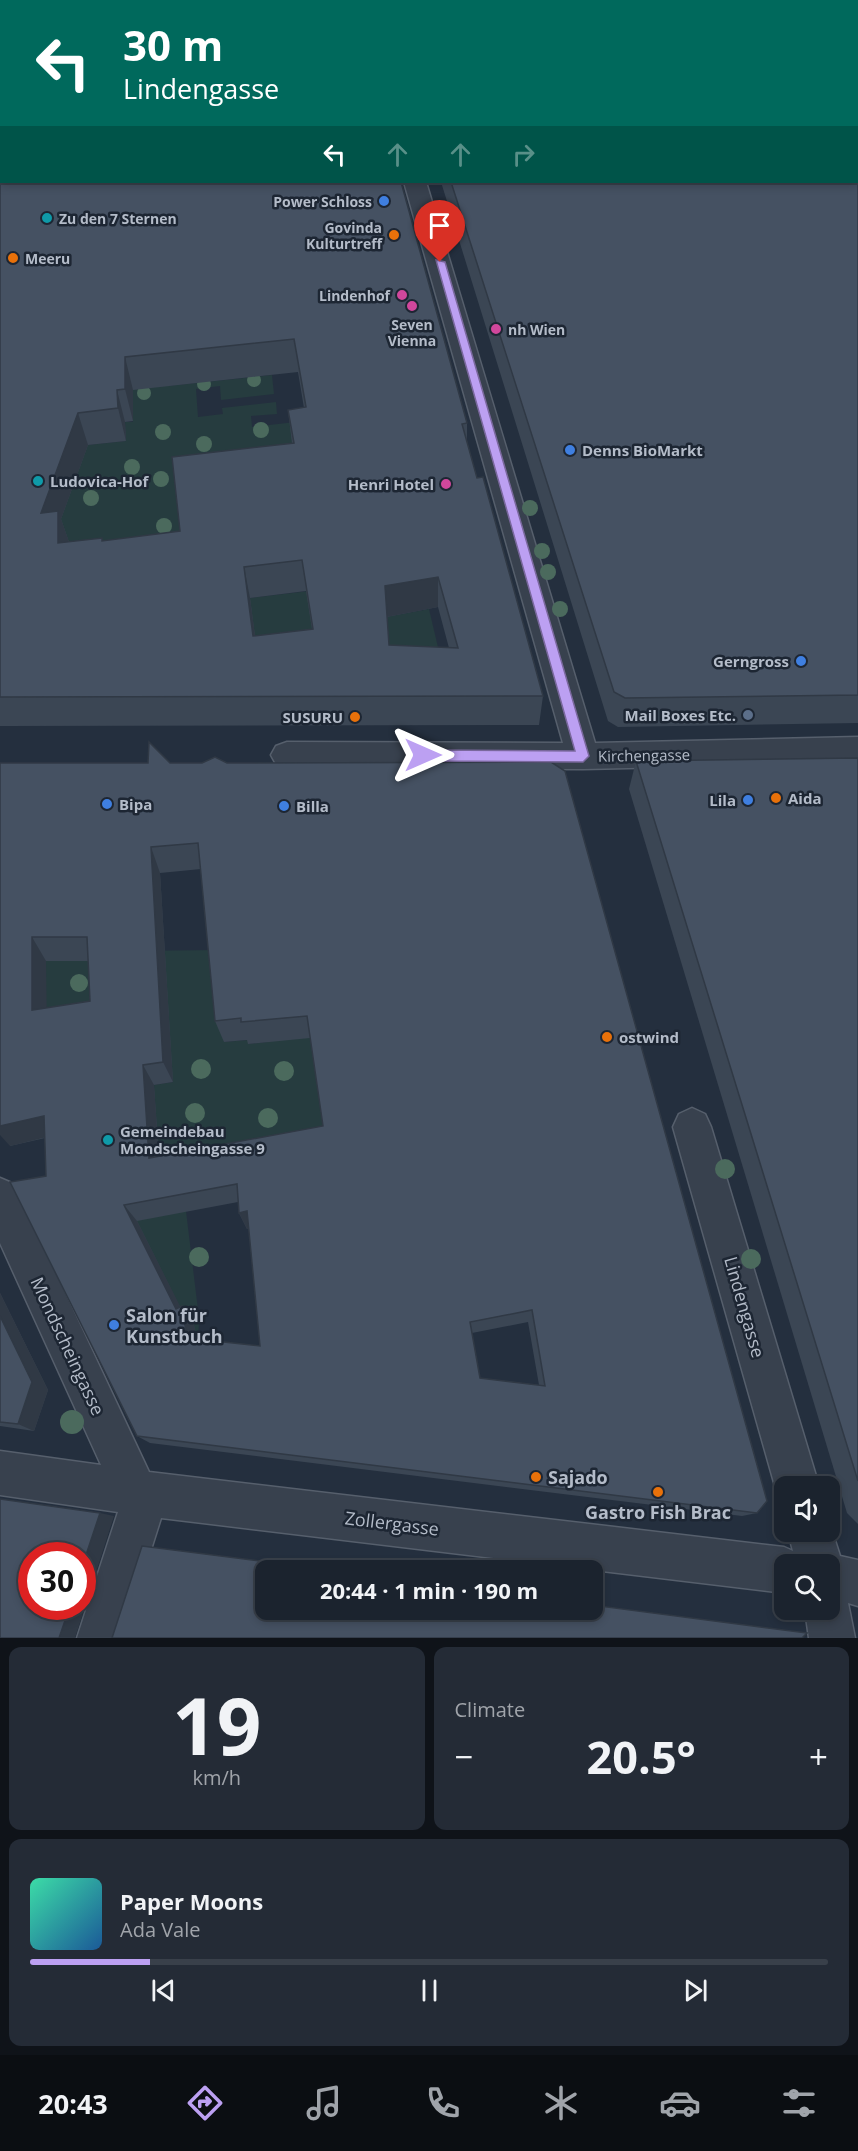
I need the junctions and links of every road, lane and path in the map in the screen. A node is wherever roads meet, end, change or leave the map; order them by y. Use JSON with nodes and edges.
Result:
{"nodes":[{"id":1,"x":415,"y":183,"type":"edge"},
{"id":2,"x":858,"y":750,"type":"edge"},
{"id":3,"x":287,"y":755,"type":"dead end"},
{"id":4,"x":583,"y":756,"type":"junction"},
{"id":5,"x":692,"y":1127,"type":"dead end"},
{"id":6,"x":0,"y":1198,"type":"edge"},
{"id":7,"x":0,"y":1473,"type":"edge"},
{"id":8,"x":794,"y":1476,"type":"edge"},
{"id":9,"x":141,"y":1494,"type":"junction"},
{"id":10,"x":774,"y":1569,"type":"edge"},
{"id":11,"x":840,"y":1578,"type":"edge"},
{"id":12,"x":858,"y":1583,"type":"edge"},
{"id":13,"x":829,"y":1620,"type":"edge"},
{"id":14,"x":100,"y":1638,"type":"edge"},
{"id":15,"x":832,"y":1638,"type":"edge"}],
"edges":[{"from":1,"to":4,"type":"street"},
{"from":2,"to":4,"type":"street","name":"Kirchengasse"},
{"from":3,"to":4,"type":"street","name":"Kirchengasse"},
{"from":5,"to":8,"type":"street","name":"Lindengasse"},
{"from":6,"to":9,"type":"street","name":"Mondscheingasse"},
{"from":7,"to":9,"type":"street","name":"Zollergasse"},
{"from":9,"to":10,"type":"street","name":"Zollergasse"},
{"from":9,"to":14,"type":"street"},
{"from":11,"to":12,"type":"street"},
{"from":13,"to":15,"type":"street"}]}
